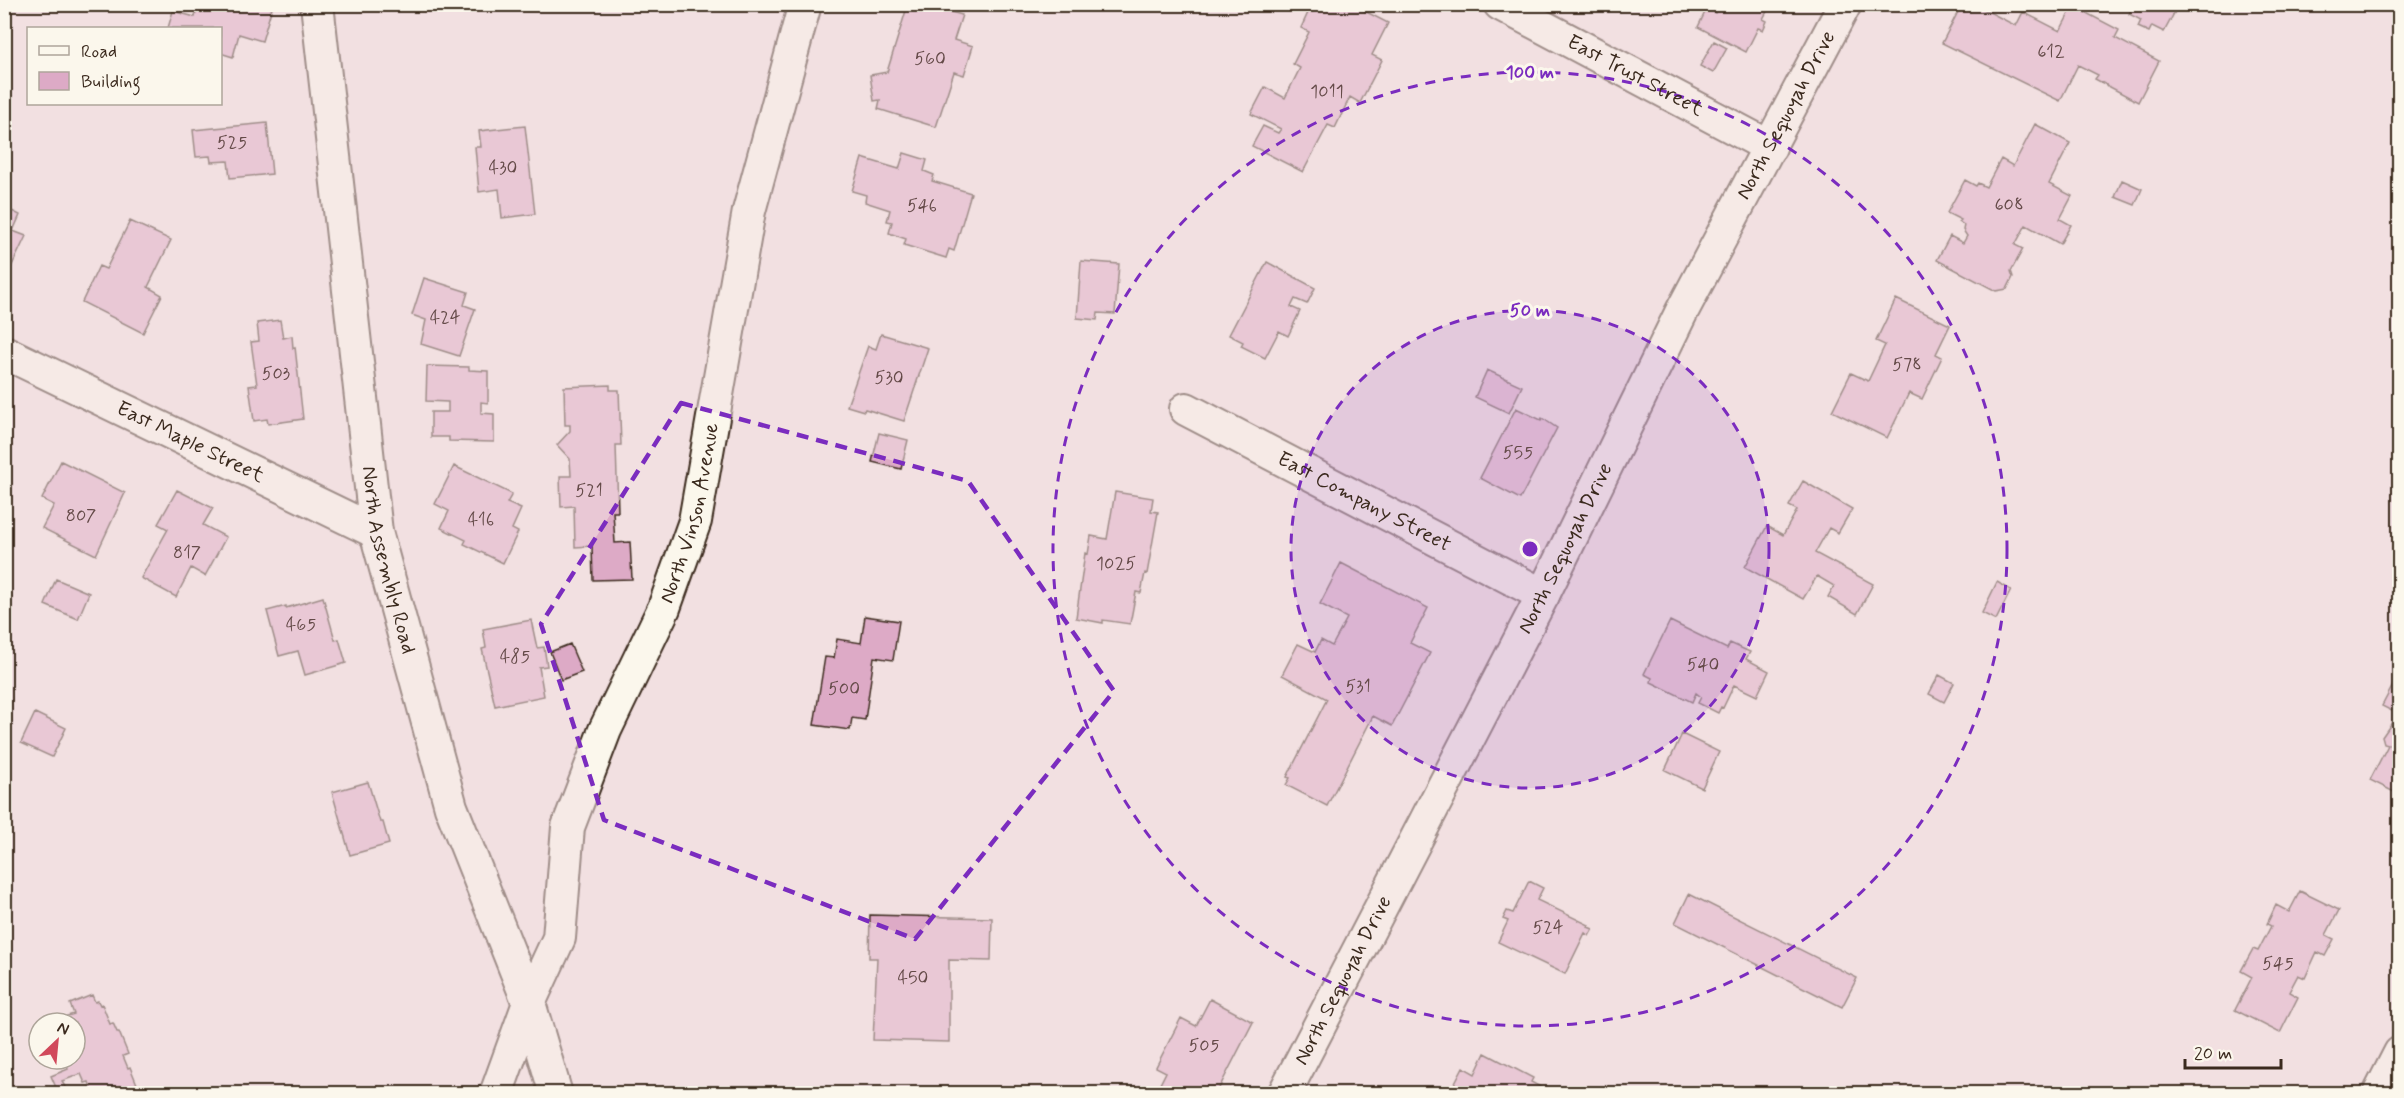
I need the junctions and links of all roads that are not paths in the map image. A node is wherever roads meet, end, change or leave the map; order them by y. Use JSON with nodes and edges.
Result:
{"nodes":[{"id":1,"x":317,"y":4,"type":"edge"},
{"id":2,"x":805,"y":4,"type":"edge"},
{"id":3,"x":1500,"y":4,"type":"edge"},
{"id":4,"x":1845,"y":4,"type":"edge"},
{"id":5,"x":1770,"y":147,"type":"junction"},
{"id":6,"x":4,"y":352,"type":"edge"},
{"id":7,"x":1186,"y":409,"type":"dead end"},
{"id":8,"x":376,"y":532,"type":"junction"},
{"id":9,"x":1543,"y":595,"type":"junction"},
{"id":10,"x":529,"y":1003,"type":"junction"},
{"id":11,"x":2400,"y":1053,"type":"edge"},
{"id":12,"x":496,"y":1094,"type":"edge"},
{"id":13,"x":556,"y":1094,"type":"edge"},
{"id":14,"x":1284,"y":1094,"type":"edge"},
{"id":15,"x":2379,"y":1094,"type":"edge"}],
"edges":[{"from":1,"to":8,"type":"street","name":"North Assembly Road"},
{"from":2,"to":10,"type":"street","name":"North Vinson Avenue"},
{"from":3,"to":5,"type":"street","name":"East Trust Street"},
{"from":4,"to":5,"type":"street","name":"North Sequoyah Drive"},
{"from":5,"to":9,"type":"street","name":"North Sequoyah Drive"},
{"from":6,"to":8,"type":"street","name":"East Maple Street"},
{"from":7,"to":9,"type":"street","name":"East Company Street"},
{"from":8,"to":10,"type":"street","name":"North Assembly Road"},
{"from":9,"to":14,"type":"street","name":"North Sequoyah Drive"},
{"from":10,"to":12,"type":"street","name":"North Vinson Avenue"},
{"from":10,"to":13,"type":"street","name":"North Assembly Road"},
{"from":11,"to":15,"type":"street"}]}
